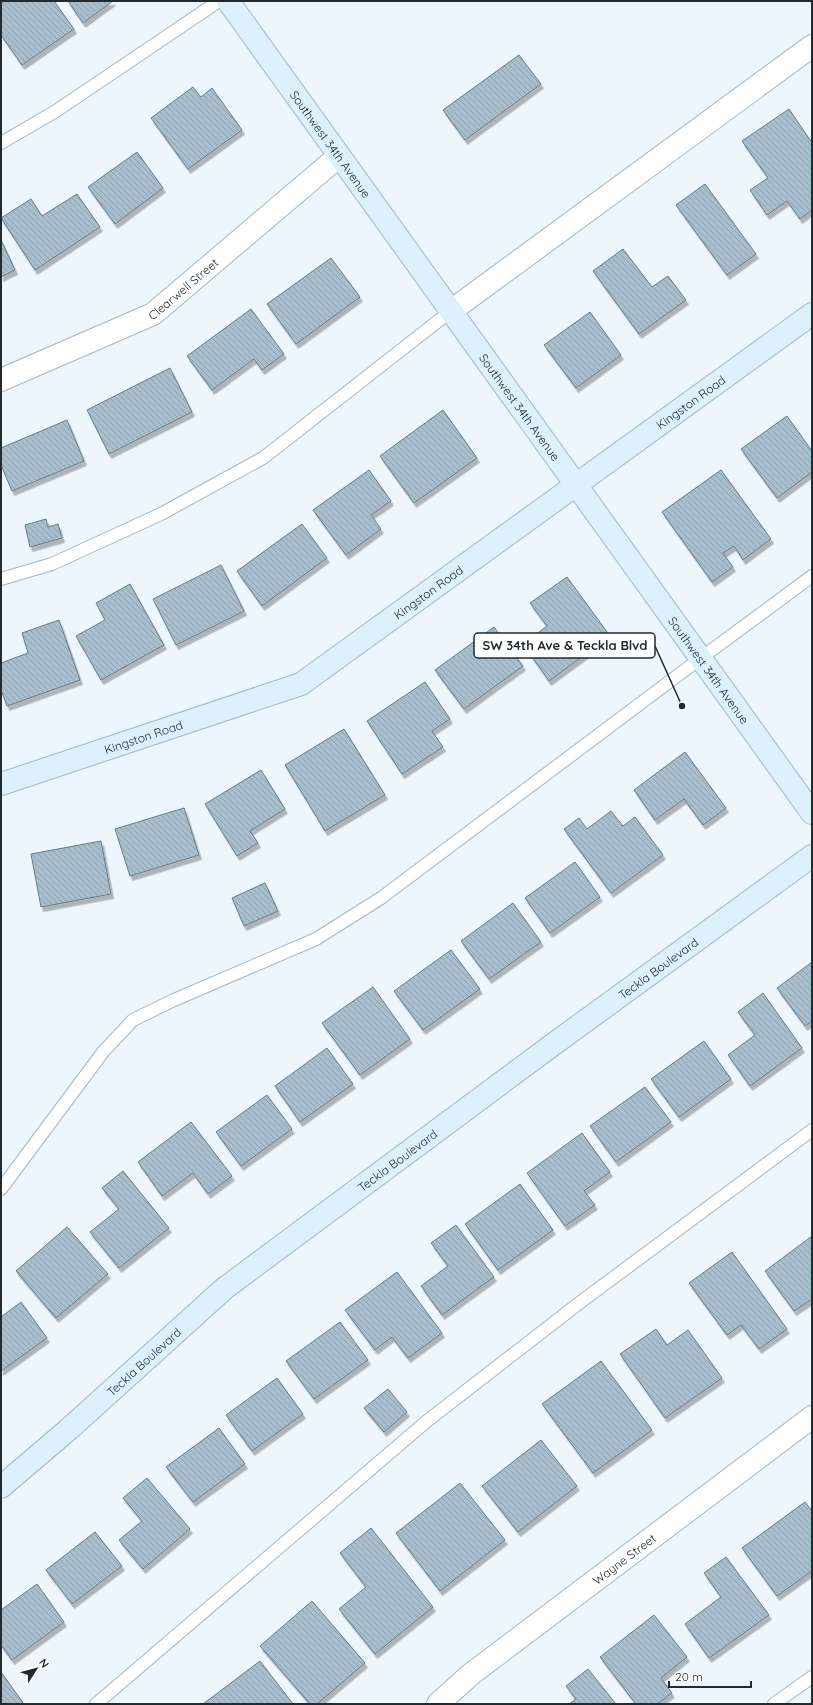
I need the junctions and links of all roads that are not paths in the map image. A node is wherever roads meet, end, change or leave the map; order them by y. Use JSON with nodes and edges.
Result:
{"nodes":[{"id":1,"x":219,"y":1,"type":"edge"},
{"id":2,"x":228,"y":1,"type":"edge"},
{"id":3,"x":812,"y":46,"type":"edge"},
{"id":4,"x":1,"y":143,"type":"edge"},
{"id":5,"x":340,"y":156,"type":"junction"},
{"id":6,"x":451,"y":311,"type":"junction"},
{"id":7,"x":812,"y":314,"type":"edge"},
{"id":8,"x":1,"y":380,"type":"edge"},
{"id":9,"x":576,"y":485,"type":"junction"},
{"id":10,"x":812,"y":576,"type":"edge"},
{"id":11,"x":1,"y":579,"type":"edge"},
{"id":12,"x":701,"y":658,"type":"junction"},
{"id":13,"x":1,"y":784,"type":"edge"},
{"id":14,"x":812,"y":813,"type":"edge"},
{"id":15,"x":812,"y":856,"type":"edge"},
{"id":16,"x":812,"y":1130,"type":"edge"},
{"id":17,"x":1,"y":1189,"type":"edge"},
{"id":18,"x":812,"y":1417,"type":"edge"},
{"id":19,"x":1,"y":1487,"type":"edge"},
{"id":20,"x":812,"y":1677,"type":"edge"},
{"id":21,"x":96,"y":1704,"type":"edge"},
{"id":22,"x":438,"y":1704,"type":"edge"},
{"id":23,"x":774,"y":1704,"type":"edge"}],
"edges":[{"from":1,"to":4,"type":"lane"},
{"from":2,"to":5,"type":"main road","name":"Southwest 34th Avenue"},
{"from":3,"to":6,"type":"street"},
{"from":5,"to":6,"type":"main road","name":"Southwest 34th Avenue"},
{"from":5,"to":8,"type":"street","name":"Clearwell Street"},
{"from":6,"to":9,"type":"main road","name":"Southwest 34th Avenue"},
{"from":6,"to":11,"type":"lane"},
{"from":7,"to":9,"type":"main road","name":"Kingston Road"},
{"from":9,"to":12,"type":"main road","name":"Southwest 34th Avenue"},
{"from":9,"to":13,"type":"main road","name":"Kingston Road"},
{"from":10,"to":12,"type":"lane"},
{"from":12,"to":14,"type":"main road","name":"Southwest 34th Avenue"},
{"from":12,"to":17,"type":"lane"},
{"from":15,"to":19,"type":"main road","name":"Teckla Boulevard"},
{"from":16,"to":21,"type":"lane"},
{"from":18,"to":22,"type":"street","name":"Wayne Street"},
{"from":20,"to":23,"type":"lane"}]}
